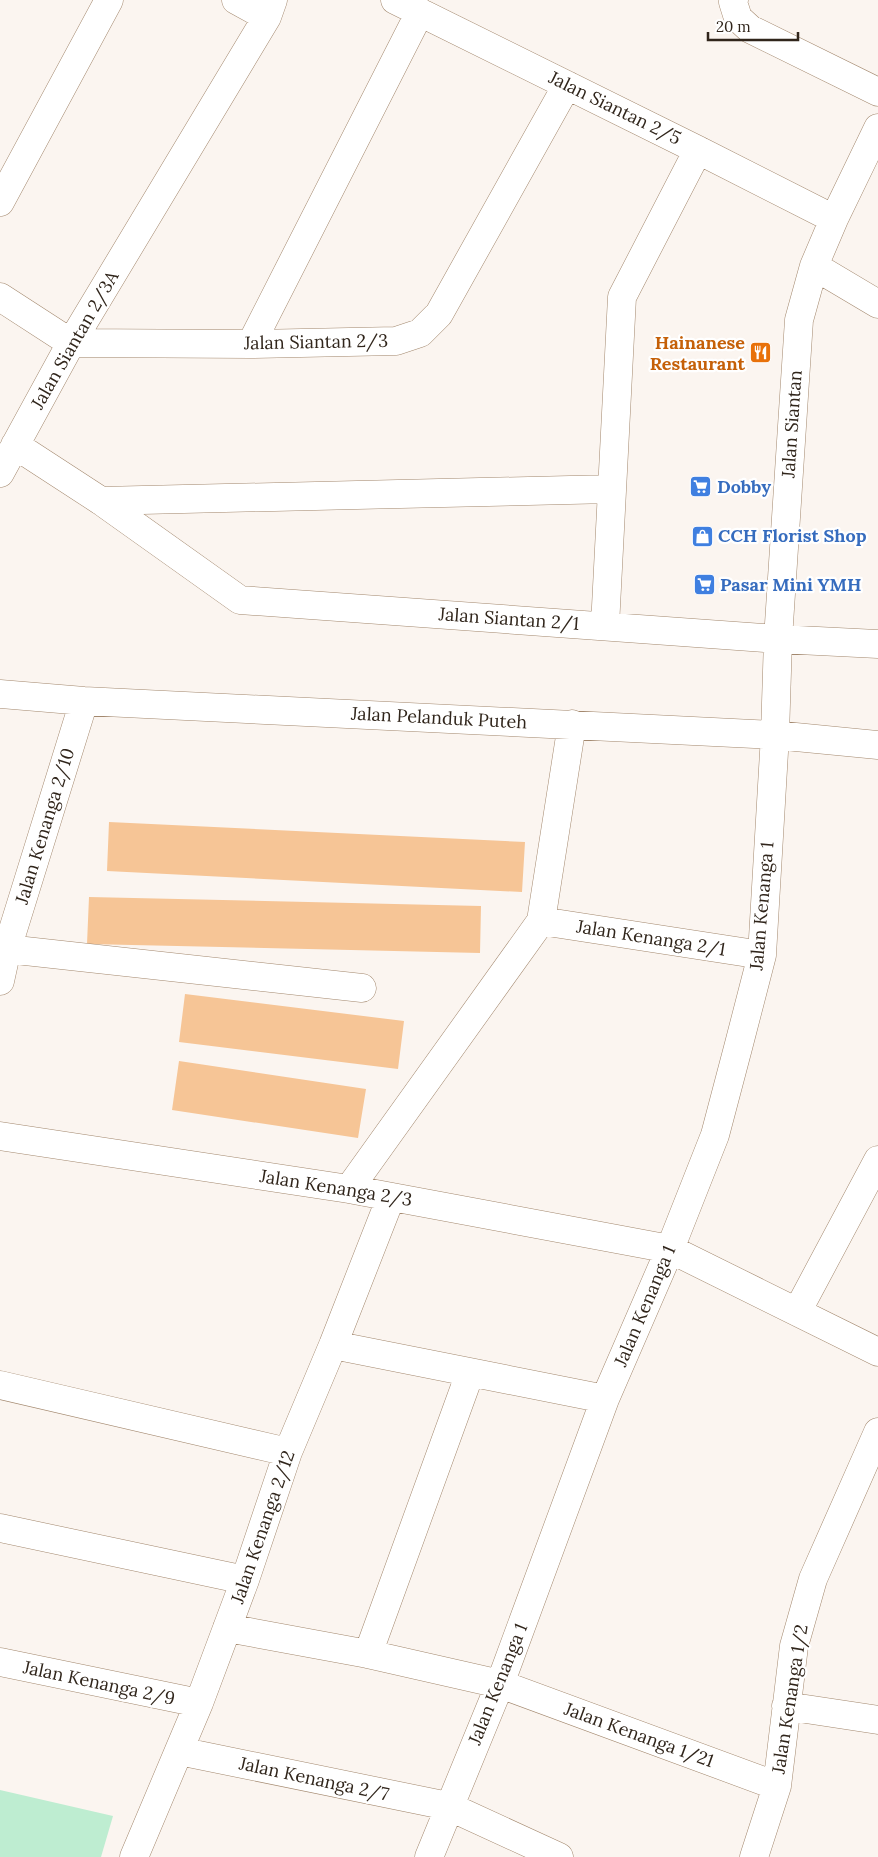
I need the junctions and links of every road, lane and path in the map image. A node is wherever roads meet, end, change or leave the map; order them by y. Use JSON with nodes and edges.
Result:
{"nodes":[{"id":1,"x":109,"y":0,"type":"edge"},
{"id":2,"x":236,"y":0,"type":"edge"},
{"id":3,"x":395,"y":0,"type":"edge"},
{"id":4,"x":734,"y":0,"type":"edge"},
{"id":5,"x":270,"y":8,"type":"edge"},
{"id":6,"x":420,"y":12,"type":"junction"},
{"id":7,"x":567,"y":85,"type":"junction"},
{"id":8,"x":878,"y":92,"type":"edge"},
{"id":9,"x":878,"y":128,"type":"edge"},
{"id":10,"x":698,"y":150,"type":"junction"},
{"id":11,"x":0,"y":202,"type":"edge"},
{"id":12,"x":834,"y":218,"type":"junction"},
{"id":13,"x":814,"y":266,"type":"junction"},
{"id":14,"x":0,"y":297,"type":"edge"},
{"id":15,"x":878,"y":304,"type":"edge"},
{"id":16,"x":71,"y":343,"type":"junction"},
{"id":17,"x":251,"y":344,"type":"junction"},
{"id":18,"x":15,"y":445,"type":"junction"},
{"id":19,"x":0,"y":473,"type":"edge"},
{"id":20,"x":611,"y":488,"type":"junction"},
{"id":21,"x":101,"y":501,"type":"junction"},
{"id":22,"x":605,"y":626,"type":"junction"},
{"id":23,"x":778,"y":639,"type":"junction"},
{"id":24,"x":878,"y":644,"type":"edge"},
{"id":25,"x":0,"y":694,"type":"edge"},
{"id":26,"x":84,"y":701,"type":"junction"},
{"id":27,"x":572,"y":724,"type":"junction"},
{"id":28,"x":775,"y":735,"type":"junction"},
{"id":29,"x":878,"y":745,"type":"edge"},
{"id":30,"x":541,"y":921,"type":"junction"},
{"id":31,"x":7,"y":949,"type":"junction"},
{"id":32,"x":762,"y":955,"type":"junction"},
{"id":33,"x":0,"y":981,"type":"edge"},
{"id":34,"x":362,"y":988,"type":"dead end"},
{"id":35,"x":0,"y":1136,"type":"edge"},
{"id":36,"x":878,"y":1160,"type":"edge"},
{"id":37,"x":349,"y":1190,"type":"junction"},
{"id":38,"x":391,"y":1197,"type":"junction"},
{"id":39,"x":670,"y":1249,"type":"junction"},
{"id":40,"x":797,"y":1312,"type":"junction"},
{"id":41,"x":333,"y":1345,"type":"junction"},
{"id":42,"x":878,"y":1352,"type":"edge"},
{"id":43,"x":470,"y":1373,"type":"junction"},
{"id":44,"x":0,"y":1385,"type":"edge"},
{"id":45,"x":605,"y":1399,"type":"junction"},
{"id":46,"x":878,"y":1432,"type":"edge"},
{"id":47,"x":288,"y":1452,"type":"junction"},
{"id":48,"x":0,"y":1528,"type":"edge"},
{"id":49,"x":245,"y":1580,"type":"junction"},
{"id":50,"x":227,"y":1628,"type":"junction"},
{"id":51,"x":368,"y":1654,"type":"junction"},
{"id":52,"x":0,"y":1662,"type":"edge"},
{"id":53,"x":500,"y":1684,"type":"junction"},
{"id":54,"x":199,"y":1703,"type":"junction"},
{"id":55,"x":786,"y":1706,"type":"junction"},
{"id":56,"x":878,"y":1720,"type":"edge"},
{"id":57,"x":179,"y":1751,"type":"junction"},
{"id":58,"x":777,"y":1786,"type":"junction"},
{"id":59,"x":448,"y":1806,"type":"junction"},
{"id":60,"x":134,"y":1857,"type":"edge"},
{"id":61,"x":429,"y":1857,"type":"edge"},
{"id":62,"x":559,"y":1857,"type":"edge"},
{"id":63,"x":754,"y":1857,"type":"edge"}],
"edges":[{"from":1,"to":11,"type":"street"},
{"from":2,"to":5,"type":"street"},
{"from":3,"to":6,"type":"street","name":"Jalan Siantan 2/5"},
{"from":4,"to":8,"type":"street"},
{"from":5,"to":16,"type":"street","name":"Jalan Siantan 2/3A"},
{"from":6,"to":7,"type":"street","name":"Jalan Siantan 2/5"},
{"from":6,"to":17,"type":"street"},
{"from":7,"to":10,"type":"street","name":"Jalan Siantan 2/5"},
{"from":7,"to":17,"type":"street","name":"Jalan Siantan 2/3"},
{"from":9,"to":12,"type":"street","name":"Jalan Siantan"},
{"from":10,"to":12,"type":"street","name":"Jalan Siantan 2/5"},
{"from":10,"to":20,"type":"street"},
{"from":12,"to":13,"type":"street","name":"Jalan Siantan"},
{"from":13,"to":15,"type":"street"},
{"from":13,"to":23,"type":"street","name":"Jalan Siantan"},
{"from":14,"to":16,"type":"street"},
{"from":16,"to":17,"type":"street","name":"Jalan Siantan 2/3"},
{"from":16,"to":18,"type":"street","name":"Jalan Siantan 2/3A"},
{"from":18,"to":19,"type":"street","name":"Jalan Siantan 2/3A"},
{"from":18,"to":21,"type":"street"},
{"from":20,"to":21,"type":"street"},
{"from":20,"to":22,"type":"street"},
{"from":21,"to":22,"type":"street","name":"Jalan Siantan 2/1"},
{"from":22,"to":23,"type":"street","name":"Jalan Siantan 2/1"},
{"from":23,"to":24,"type":"street","name":"Jalan Siantan 2/1"},
{"from":23,"to":28,"type":"street","name":"Jalan Siantan"},
{"from":25,"to":26,"type":"street","name":"Jalan Pelanduk Puteh"},
{"from":26,"to":27,"type":"street","name":"Jalan Pelanduk Puteh"},
{"from":26,"to":31,"type":"street","name":"Jalan Kenanga 2/10"},
{"from":27,"to":28,"type":"street","name":"Jalan Pelanduk Puteh"},
{"from":27,"to":30,"type":"street"},
{"from":28,"to":29,"type":"street","name":"Jalan Pelanduk Puteh"},
{"from":28,"to":32,"type":"street","name":"Jalan Kenanga 1"},
{"from":30,"to":32,"type":"street","name":"Jalan Kenanga 2/1"},
{"from":30,"to":37,"type":"street"},
{"from":31,"to":33,"type":"street","name":"Jalan Kenanga 2/10"},
{"from":31,"to":34,"type":"street"},
{"from":32,"to":39,"type":"street","name":"Jalan Kenanga 1"},
{"from":35,"to":37,"type":"street","name":"Jalan Kenanga 2/3"},
{"from":36,"to":40,"type":"street"},
{"from":37,"to":38,"type":"street","name":"Jalan Kenanga 2/3"},
{"from":38,"to":39,"type":"street","name":"Jalan Kenanga 2/3"},
{"from":38,"to":41,"type":"street","name":"Jalan Kenanga 2/12"},
{"from":39,"to":40,"type":"street","name":"Jalan Kenanga 2/3"},
{"from":39,"to":45,"type":"street","name":"Jalan Kenanga 1"},
{"from":40,"to":42,"type":"street","name":"Jalan Kenanga 2/3"},
{"from":41,"to":43,"type":"street"},
{"from":41,"to":47,"type":"street","name":"Jalan Kenanga 2/12"},
{"from":43,"to":45,"type":"street"},
{"from":43,"to":51,"type":"street"},
{"from":44,"to":47,"type":"street"},
{"from":45,"to":53,"type":"street","name":"Jalan Kenanga 1"},
{"from":46,"to":55,"type":"street","name":"Jalan Kenanga 1/2"},
{"from":47,"to":49,"type":"street","name":"Jalan Kenanga 2/12"},
{"from":48,"to":49,"type":"street"},
{"from":49,"to":50,"type":"street","name":"Jalan Kenanga 2/12"},
{"from":50,"to":51,"type":"street","name":"Jalan Kenanga 1/21"},
{"from":50,"to":54,"type":"street","name":"Jalan Kenanga 2/12"},
{"from":51,"to":53,"type":"street","name":"Jalan Kenanga 1/21"},
{"from":52,"to":54,"type":"street","name":"Jalan Kenanga 2/9"},
{"from":53,"to":58,"type":"street","name":"Jalan Kenanga 1/21"},
{"from":53,"to":59,"type":"street","name":"Jalan Kenanga 1"},
{"from":54,"to":57,"type":"street","name":"Jalan Kenanga 2/12"},
{"from":55,"to":56,"type":"street"},
{"from":55,"to":58,"type":"street","name":"Jalan Kenanga 1/2"},
{"from":57,"to":59,"type":"street","name":"Jalan Kenanga 2/7"},
{"from":57,"to":60,"type":"street","name":"Jalan Kenanga 2/12"},
{"from":58,"to":63,"type":"street","name":"Jalan Kenanga 1/2"},
{"from":59,"to":61,"type":"street","name":"Jalan Kenanga 1"},
{"from":59,"to":62,"type":"street","name":"Jalan Kenanga 2/7"}]}
